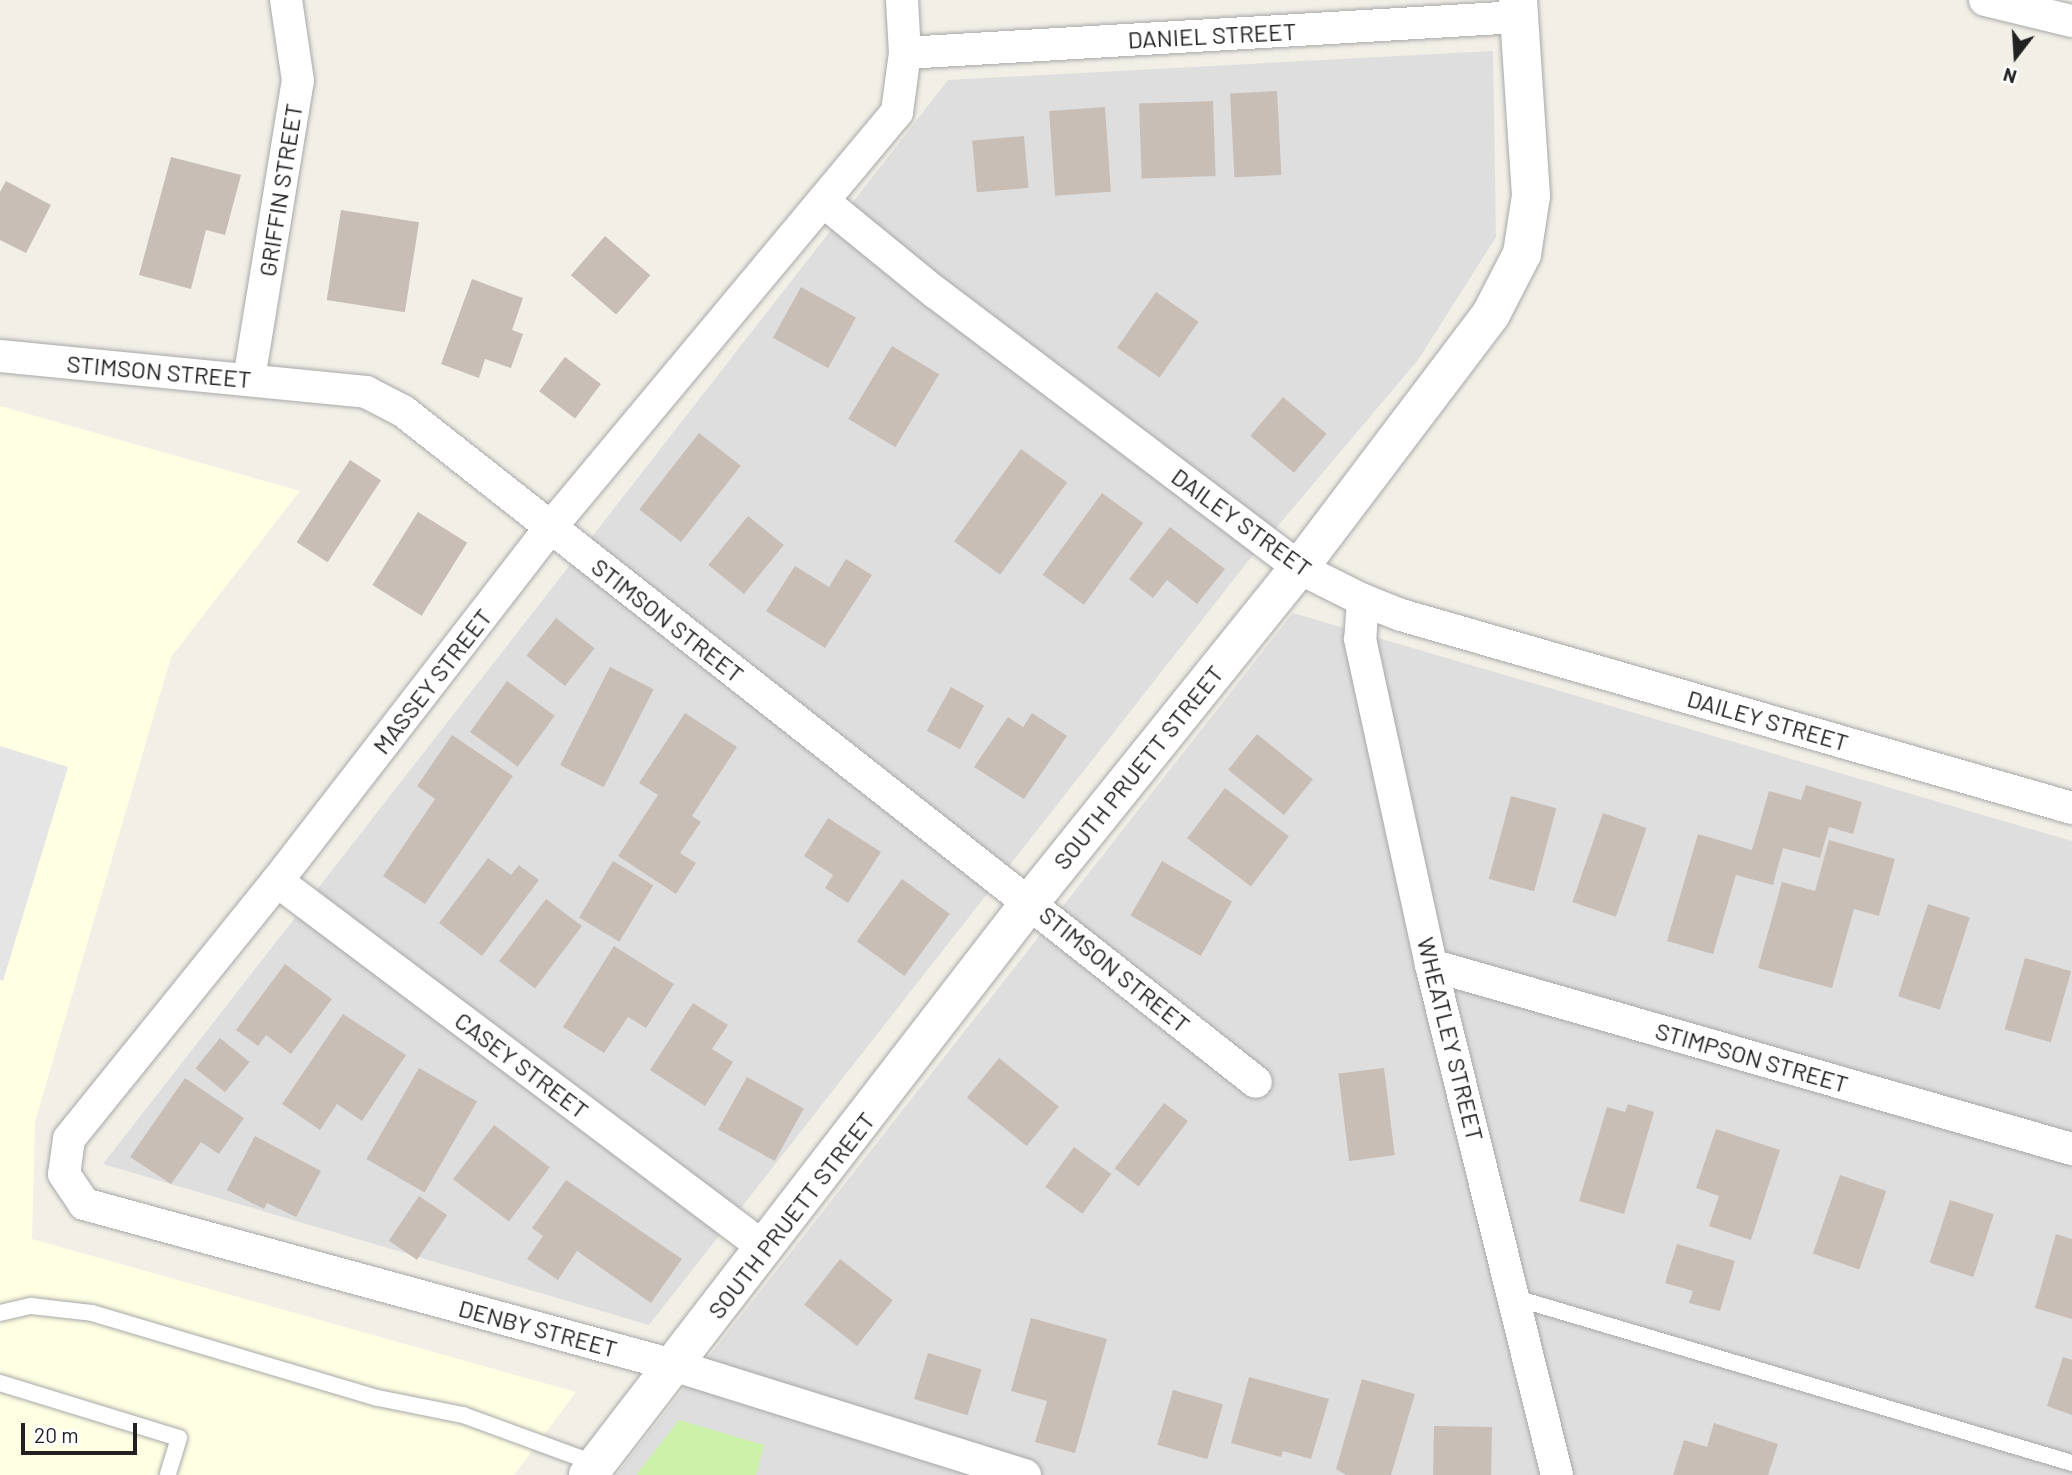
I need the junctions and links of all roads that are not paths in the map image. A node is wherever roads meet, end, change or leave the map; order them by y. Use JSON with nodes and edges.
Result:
{"nodes":[{"id":1,"x":286,"y":0,"type":"edge"},
{"id":2,"x":902,"y":0,"type":"edge"},
{"id":3,"x":1984,"y":0,"type":"edge"},
{"id":4,"x":1518,"y":8,"type":"edge"},
{"id":5,"x":2072,"y":21,"type":"edge"},
{"id":6,"x":905,"y":53,"type":"junction"},
{"id":7,"x":823,"y":201,"type":"junction"},
{"id":8,"x":0,"y":356,"type":"edge"},
{"id":9,"x":249,"y":380,"type":"junction"},
{"id":10,"x":550,"y":528,"type":"junction"},
{"id":11,"x":1299,"y":568,"type":"junction"},
{"id":12,"x":1363,"y":600,"type":"junction"},
{"id":13,"x":2072,"y":808,"type":"edge"},
{"id":14,"x":277,"y":881,"type":"junction"},
{"id":15,"x":1030,"y":902,"type":"junction"},
{"id":16,"x":1431,"y":965,"type":"junction"},
{"id":17,"x":1256,"y":1082,"type":"dead end"},
{"id":18,"x":2072,"y":1149,"type":"edge"},
{"id":19,"x":64,"y":1174,"type":"joint"},
{"id":20,"x":766,"y":1249,"type":"junction"},
{"id":21,"x":1516,"y":1298,"type":"junction"},
{"id":22,"x":0,"y":1313,"type":"edge"},
{"id":23,"x":673,"y":1365,"type":"junction"},
{"id":24,"x":0,"y":1383,"type":"edge"},
{"id":25,"x":2072,"y":1464,"type":"edge"},
{"id":26,"x":592,"y":1469,"type":"edge"},
{"id":27,"x":168,"y":1475,"type":"edge"},
{"id":28,"x":1024,"y":1475,"type":"edge"},
{"id":29,"x":1557,"y":1475,"type":"edge"}],
"edges":[{"from":1,"to":9,"type":"street","name":"GRIFFIN STREET"},
{"from":2,"to":6,"type":"street"},
{"from":3,"to":5,"type":"street"},
{"from":4,"to":6,"type":"street","name":"DANIEL STREET"},
{"from":4,"to":11,"type":"street","name":"SOUTH PRUETT STREET"},
{"from":6,"to":7,"type":"street"},
{"from":7,"to":10,"type":"street","name":"MASSEY STREET"},
{"from":7,"to":11,"type":"street","name":"DAILEY STREET"},
{"from":8,"to":9,"type":"street","name":"STIMSON STREET"},
{"from":9,"to":10,"type":"street","name":"STIMSON STREET"},
{"from":10,"to":14,"type":"street","name":"MASSEY STREET"},
{"from":10,"to":15,"type":"street","name":"STIMSON STREET"},
{"from":11,"to":12,"type":"street","name":"DAILEY STREET"},
{"from":11,"to":15,"type":"street","name":"SOUTH PRUETT STREET"},
{"from":12,"to":13,"type":"street","name":"DAILEY STREET"},
{"from":12,"to":16,"type":"street","name":"WHEATLEY STREET"},
{"from":14,"to":19,"type":"street","name":"MASSEY STREET"},
{"from":14,"to":20,"type":"street","name":"CASEY STREET"},
{"from":15,"to":17,"type":"street","name":"STIMSON STREET"},
{"from":15,"to":20,"type":"street","name":"SOUTH PRUETT STREET"},
{"from":16,"to":18,"type":"street","name":"STIMPSON STREET"},
{"from":16,"to":21,"type":"street","name":"WHEATLEY STREET"},
{"from":19,"to":23,"type":"street","name":"DENBY STREET"},
{"from":20,"to":23,"type":"street","name":"SOUTH PRUETT STREET"},
{"from":21,"to":25,"type":"lane"},
{"from":21,"to":29,"type":"street","name":"WHEATLEY STREET"},
{"from":22,"to":26,"type":"lane"},
{"from":23,"to":26,"type":"street","name":"SOUTH PRUETT STREET"},
{"from":23,"to":28,"type":"street","name":"DENBY STREET"},
{"from":24,"to":27,"type":"lane"}]}
